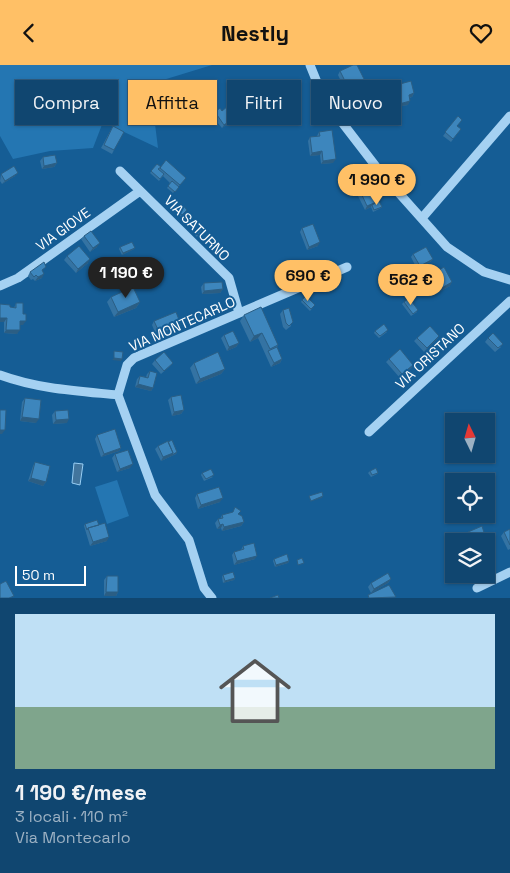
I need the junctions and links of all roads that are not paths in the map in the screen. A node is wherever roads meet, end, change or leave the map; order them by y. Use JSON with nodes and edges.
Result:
{"nodes":[{"id":1,"x":310,"y":65,"type":"edge"},
{"id":2,"x":510,"y":116,"type":"edge"},
{"id":3,"x":120,"y":171,"type":"dead end"},
{"id":4,"x":140,"y":191,"type":"junction"},
{"id":5,"x":422,"y":219,"type":"junction"},
{"id":6,"x":347,"y":267,"type":"dead end"},
{"id":7,"x":510,"y":280,"type":"edge"},
{"id":8,"x":0,"y":286,"type":"edge"},
{"id":9,"x":510,"y":301,"type":"edge"},
{"id":10,"x":239,"y":313,"type":"junction"},
{"id":11,"x":0,"y":375,"type":"edge"},
{"id":12,"x":118,"y":395,"type":"junction"},
{"id":13,"x":369,"y":432,"type":"dead end"},
{"id":14,"x":510,"y":572,"type":"edge"},
{"id":15,"x":477,"y":588,"type":"dead end"},
{"id":16,"x":212,"y":598,"type":"edge"}],
"edges":[{"from":1,"to":5,"type":"street"},
{"from":2,"to":5,"type":"street"},
{"from":3,"to":4,"type":"street","name":"VIA SATURNO"},
{"from":4,"to":8,"type":"street","name":"VIA GIOVE"},
{"from":4,"to":10,"type":"street","name":"VIA SATURNO"},
{"from":5,"to":7,"type":"street"},
{"from":6,"to":10,"type":"street","name":"VIA MONTECARLO"},
{"from":9,"to":13,"type":"street","name":"VIA ORISTANO"},
{"from":10,"to":12,"type":"street","name":"VIA MONTECARLO"},
{"from":11,"to":12,"type":"street"},
{"from":12,"to":16,"type":"street"},
{"from":14,"to":15,"type":"street"}]}
